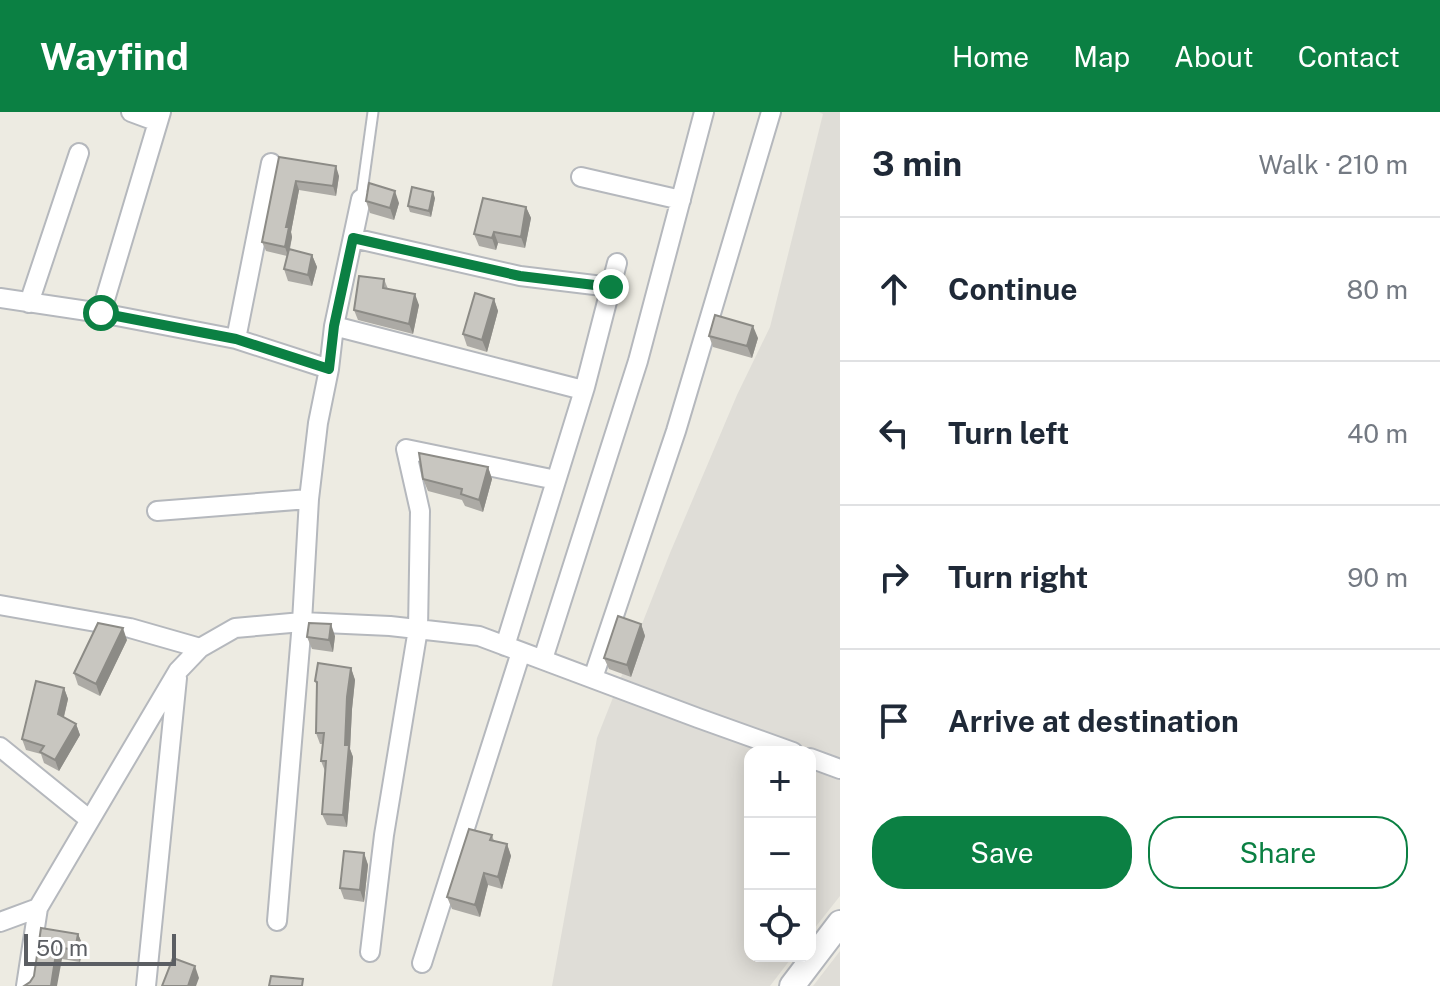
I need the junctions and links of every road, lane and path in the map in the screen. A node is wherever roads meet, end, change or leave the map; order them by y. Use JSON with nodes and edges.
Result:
{"nodes":[{"id":1,"x":131,"y":112,"type":"edge"},
{"id":2,"x":373,"y":112,"type":"edge"},
{"id":3,"x":704,"y":112,"type":"edge"},
{"id":4,"x":771,"y":112,"type":"edge"},
{"id":5,"x":159,"y":117,"type":"edge"},
{"id":6,"x":79,"y":153,"type":"dead end"},
{"id":7,"x":271,"y":163,"type":"dead end"},
{"id":8,"x":581,"y":177,"type":"dead end"},
{"id":9,"x":361,"y":199,"type":"joint"},
{"id":10,"x":681,"y":200,"type":"junction"},
{"id":11,"x":353,"y":238,"type":"junction"},
{"id":12,"x":617,"y":263,"type":"dead end"},
{"id":13,"x":611,"y":287,"type":"junction"},
{"id":14,"x":0,"y":298,"type":"edge"},
{"id":15,"x":29,"y":303,"type":"junction"},
{"id":16,"x":101,"y":313,"type":"junction"},
{"id":17,"x":334,"y":326,"type":"junction"},
{"id":18,"x":236,"y":339,"type":"junction"},
{"id":19,"x":329,"y":369,"type":"junction"},
{"id":20,"x":583,"y":390,"type":"junction"},
{"id":21,"x":556,"y":480,"type":"junction"},
{"id":22,"x":309,"y":499,"type":"junction"},
{"id":23,"x":157,"y":511,"type":"dead end"},
{"id":24,"x":0,"y":605,"type":"edge"},
{"id":25,"x":302,"y":622,"type":"junction"},
{"id":26,"x":418,"y":629,"type":"junction"},
{"id":27,"x":200,"y":648,"type":"junction"},
{"id":28,"x":513,"y":649,"type":"junction"},
{"id":29,"x":543,"y":659,"type":"junction"},
{"id":30,"x":178,"y":671,"type":"junction"},
{"id":31,"x":593,"y":678,"type":"junction"},
{"id":32,"x":776,"y":746,"type":"edge"},
{"id":33,"x":0,"y":747,"type":"edge"},
{"id":34,"x":816,"y":760,"type":"edge"},
{"id":35,"x":840,"y":769,"type":"edge"},
{"id":36,"x":90,"y":820,"type":"junction"},
{"id":37,"x":38,"y":908,"type":"junction"},
{"id":38,"x":277,"y":921,"type":"dead end"},
{"id":39,"x":0,"y":922,"type":"edge"},
{"id":40,"x":835,"y":938,"type":"edge"},
{"id":41,"x":370,"y":952,"type":"dead end"},
{"id":42,"x":422,"y":963,"type":"dead end"},
{"id":43,"x":26,"y":986,"type":"edge"},
{"id":44,"x":146,"y":986,"type":"edge"},
{"id":45,"x":792,"y":986,"type":"edge"}],
"edges":[{"from":1,"to":5,"type":"street"},
{"from":2,"to":9,"type":"lane"},
{"from":3,"to":10,"type":"street"},
{"from":4,"to":31,"type":"street"},
{"from":5,"to":16,"type":"street"},
{"from":6,"to":15,"type":"street"},
{"from":7,"to":18,"type":"street"},
{"from":8,"to":10,"type":"street"},
{"from":9,"to":11,"type":"street"},
{"from":10,"to":29,"type":"street"},
{"from":11,"to":13,"type":"street"},
{"from":11,"to":17,"type":"street"},
{"from":12,"to":13,"type":"street"},
{"from":13,"to":20,"type":"street"},
{"from":14,"to":15,"type":"street"},
{"from":15,"to":16,"type":"street"},
{"from":16,"to":18,"type":"street"},
{"from":17,"to":19,"type":"street"},
{"from":17,"to":20,"type":"street"},
{"from":18,"to":19,"type":"street"},
{"from":19,"to":22,"type":"street"},
{"from":20,"to":21,"type":"street"},
{"from":21,"to":26,"type":"street"},
{"from":21,"to":28,"type":"street"},
{"from":22,"to":23,"type":"street"},
{"from":22,"to":25,"type":"street"},
{"from":24,"to":27,"type":"street"},
{"from":25,"to":26,"type":"street"},
{"from":25,"to":27,"type":"street"},
{"from":25,"to":38,"type":"street"},
{"from":26,"to":28,"type":"street"},
{"from":26,"to":41,"type":"street"},
{"from":27,"to":30,"type":"street"},
{"from":28,"to":29,"type":"street"},
{"from":28,"to":42,"type":"street"},
{"from":29,"to":31,"type":"street"},
{"from":30,"to":36,"type":"street"},
{"from":30,"to":44,"type":"street"},
{"from":31,"to":32,"type":"street"},
{"from":33,"to":36,"type":"street"},
{"from":34,"to":35,"type":"street"},
{"from":36,"to":37,"type":"street"},
{"from":37,"to":39,"type":"street"},
{"from":37,"to":43,"type":"street"},
{"from":40,"to":45,"type":"street"}]}
